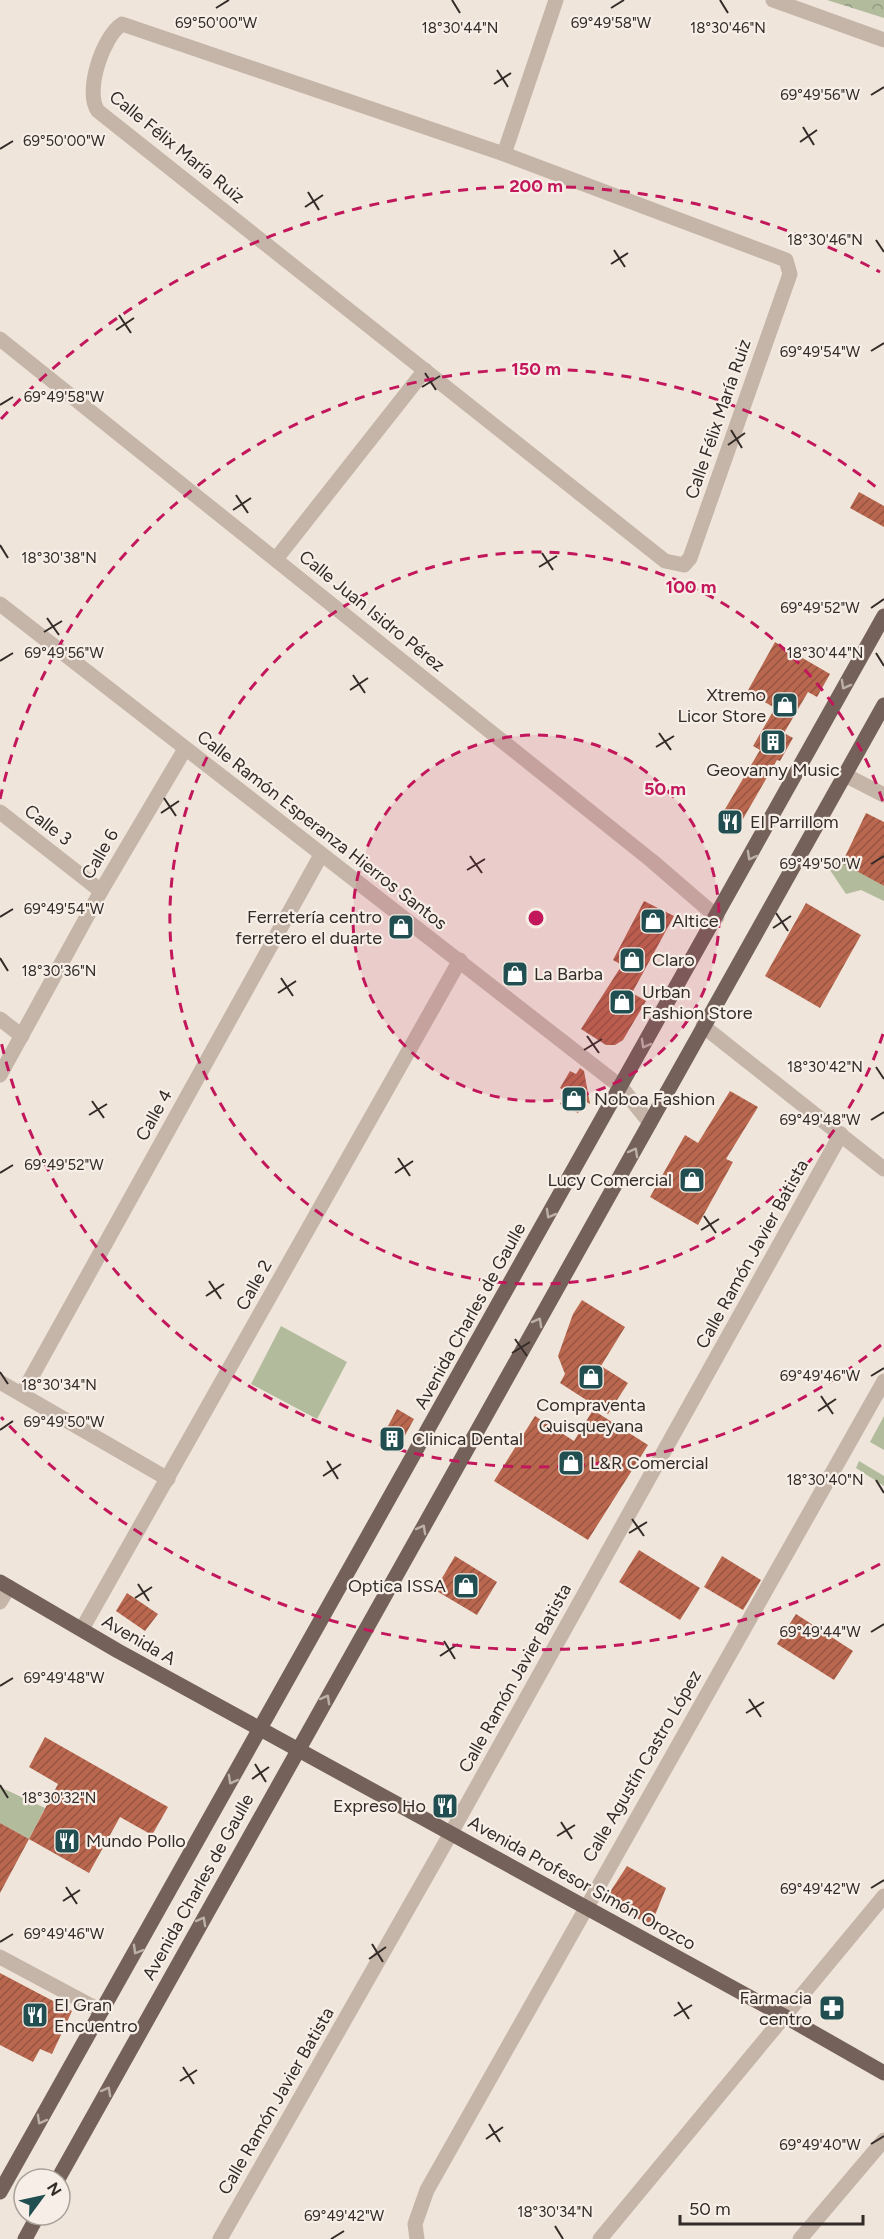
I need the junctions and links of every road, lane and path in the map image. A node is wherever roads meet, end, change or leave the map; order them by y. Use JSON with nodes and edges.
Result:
{"nodes":[{"id":1,"x":556,"y":0,"type":"edge"},
{"id":2,"x":772,"y":0,"type":"edge"},
{"id":3,"x":884,"y":40,"type":"edge"},
{"id":4,"x":504,"y":154,"type":"junction"},
{"id":5,"x":0,"y":339,"type":"edge"},
{"id":6,"x":425,"y":370,"type":"junction"},
{"id":7,"x":276,"y":559,"type":"junction"},
{"id":8,"x":0,"y":604,"type":"edge"},
{"id":9,"x":884,"y":616,"type":"edge"},
{"id":10,"x":884,"y":705,"type":"edge"},
{"id":11,"x":185,"y":749,"type":"junction"},
{"id":12,"x":844,"y":775,"type":"junction"},
{"id":13,"x":884,"y":795,"type":"edge"},
{"id":14,"x":0,"y":812,"type":"edge"},
{"id":15,"x":321,"y":855,"type":"junction"},
{"id":16,"x":101,"y":891,"type":"junction"},
{"id":17,"x":717,"y":917,"type":"junction"},
{"id":18,"x":460,"y":960,"type":"junction"},
{"id":19,"x":0,"y":1019,"type":"edge"},
{"id":20,"x":704,"y":1026,"type":"junction"},
{"id":21,"x":22,"y":1036,"type":"junction"},
{"id":22,"x":0,"y":1075,"type":"edge"},
{"id":23,"x":621,"y":1087,"type":"junction"},
{"id":24,"x":650,"y":1123,"type":"junction"},
{"id":25,"x":841,"y":1134,"type":"junction"},
{"id":26,"x":884,"y":1168,"type":"edge"},
{"id":27,"x":0,"y":1382,"type":"edge"},
{"id":28,"x":884,"y":1382,"type":"edge"},
{"id":29,"x":22,"y":1394,"type":"junction"},
{"id":30,"x":168,"y":1479,"type":"junction"},
{"id":31,"x":4,"y":1585,"type":"edge"},
{"id":32,"x":0,"y":1602,"type":"edge"},
{"id":33,"x":82,"y":1629,"type":"junction"},
{"id":34,"x":261,"y":1729,"type":"junction"},
{"id":35,"x":297,"y":1750,"type":"junction"},
{"id":36,"x":451,"y":1833,"type":"junction"},
{"id":37,"x":884,"y":1896,"type":"edge"},
{"id":38,"x":584,"y":1908,"type":"junction"},
{"id":39,"x":0,"y":1957,"type":"edge"},
{"id":40,"x":101,"y":2011,"type":"junction"},
{"id":41,"x":786,"y":2017,"type":"junction"},
{"id":42,"x":884,"y":2073,"type":"edge"},
{"id":43,"x":884,"y":2140,"type":"edge"},
{"id":44,"x":65,"y":2167,"type":"edge"},
{"id":45,"x":0,"y":2192,"type":"edge"},
{"id":46,"x":220,"y":2239,"type":"edge"},
{"id":47,"x":417,"y":2239,"type":"edge"},
{"id":48,"x":600,"y":2239,"type":"edge"},
{"id":49,"x":800,"y":2239,"type":"edge"}],
"edges":[{"from":1,"to":4,"type":"street"},
{"from":2,"to":3,"type":"street"},
{"from":4,"to":6,"type":"street","name":"Calle Félix María Ruiz"},
{"from":4,"to":6,"type":"street","name":"Calle Félix María Ruiz"},
{"from":5,"to":7,"type":"street","name":"Calle Juan Isidro Pérez"},
{"from":6,"to":7,"type":"street"},
{"from":7,"to":17,"type":"street","name":"Calle Juan Isidro Pérez"},
{"from":8,"to":11,"type":"street","name":"Calle Ramón Esperanza Hierros Santos"},
{"from":9,"to":17,"type":"main road","name":"Avenida Charles de Gaulle","one_way":true},
{"from":10,"to":12,"type":"main road","name":"Avenida Charles de Gaulle"},
{"from":11,"to":15,"type":"street","name":"Calle Ramón Esperanza Hierros Santos"},
{"from":11,"to":16,"type":"street","name":"Calle 6"},
{"from":12,"to":13,"type":"street"},
{"from":12,"to":20,"type":"main road","name":"Avenida Charles de Gaulle"},
{"from":14,"to":16,"type":"street","name":"Calle 3"},
{"from":15,"to":18,"type":"street","name":"Calle Ramón Esperanza Hierros Santos"},
{"from":15,"to":29,"type":"street","name":"Calle 4"},
{"from":16,"to":21,"type":"street","name":"Calle 6"},
{"from":17,"to":23,"type":"main road","name":"Avenida Charles de Gaulle","one_way":true},
{"from":18,"to":23,"type":"street","name":"Calle Ramón Esperanza Hierros Santos"},
{"from":18,"to":30,"type":"street","name":"Calle 2"},
{"from":19,"to":21,"type":"street"},
{"from":20,"to":24,"type":"main road","name":"Avenida Charles de Gaulle"},
{"from":20,"to":25,"type":"street"},
{"from":21,"to":22,"type":"street","name":"Calle 6"},
{"from":23,"to":24,"type":"street","name":"Calle Ramón Esperanza Hierros Santos"},
{"from":23,"to":34,"type":"main road","name":"Avenida Charles de Gaulle","one_way":true},
{"from":35,"to":24,"type":"main road","name":"Avenida Charles de Gaulle","one_way":true},
{"from":25,"to":26,"type":"street"},
{"from":25,"to":36,"type":"street","name":"Calle Ramón Javier Batista"},
{"from":27,"to":29,"type":"street"},
{"from":28,"to":38,"type":"street","name":"Calle Agustín Castro López"},
{"from":29,"to":30,"type":"street"},
{"from":30,"to":33,"type":"street","name":"Calle 2"},
{"from":31,"to":32,"type":"street"},
{"from":31,"to":33,"type":"main road","name":"Avenida A"},
{"from":33,"to":34,"type":"main road","name":"Avenida A"},
{"from":34,"to":35,"type":"main road","name":"Avenida Profesor Simón Orozco"},
{"from":34,"to":40,"type":"main road","name":"Avenida Charles de Gaulle","one_way":true},
{"from":35,"to":36,"type":"main road","name":"Avenida Profesor Simón Orozco"},
{"from":44,"to":35,"type":"main road","name":"Avenida Charles de Gaulle","one_way":true},
{"from":36,"to":38,"type":"main road","name":"Avenida Profesor Simón Orozco"},
{"from":36,"to":46,"type":"street","name":"Calle Ramón Javier Batista"},
{"from":37,"to":41,"type":"street"},
{"from":38,"to":41,"type":"main road","name":"Avenida Profesor Simón Orozco"},
{"from":38,"to":47,"type":"street","name":"Calle Agustín Castro López"},
{"from":39,"to":40,"type":"street"},
{"from":40,"to":45,"type":"main road","name":"Avenida Charles de Gaulle","one_way":true},
{"from":41,"to":42,"type":"main road","name":"Avenida Profesor Simón Orozco"},
{"from":41,"to":48,"type":"street"},
{"from":43,"to":49,"type":"street"}]}
